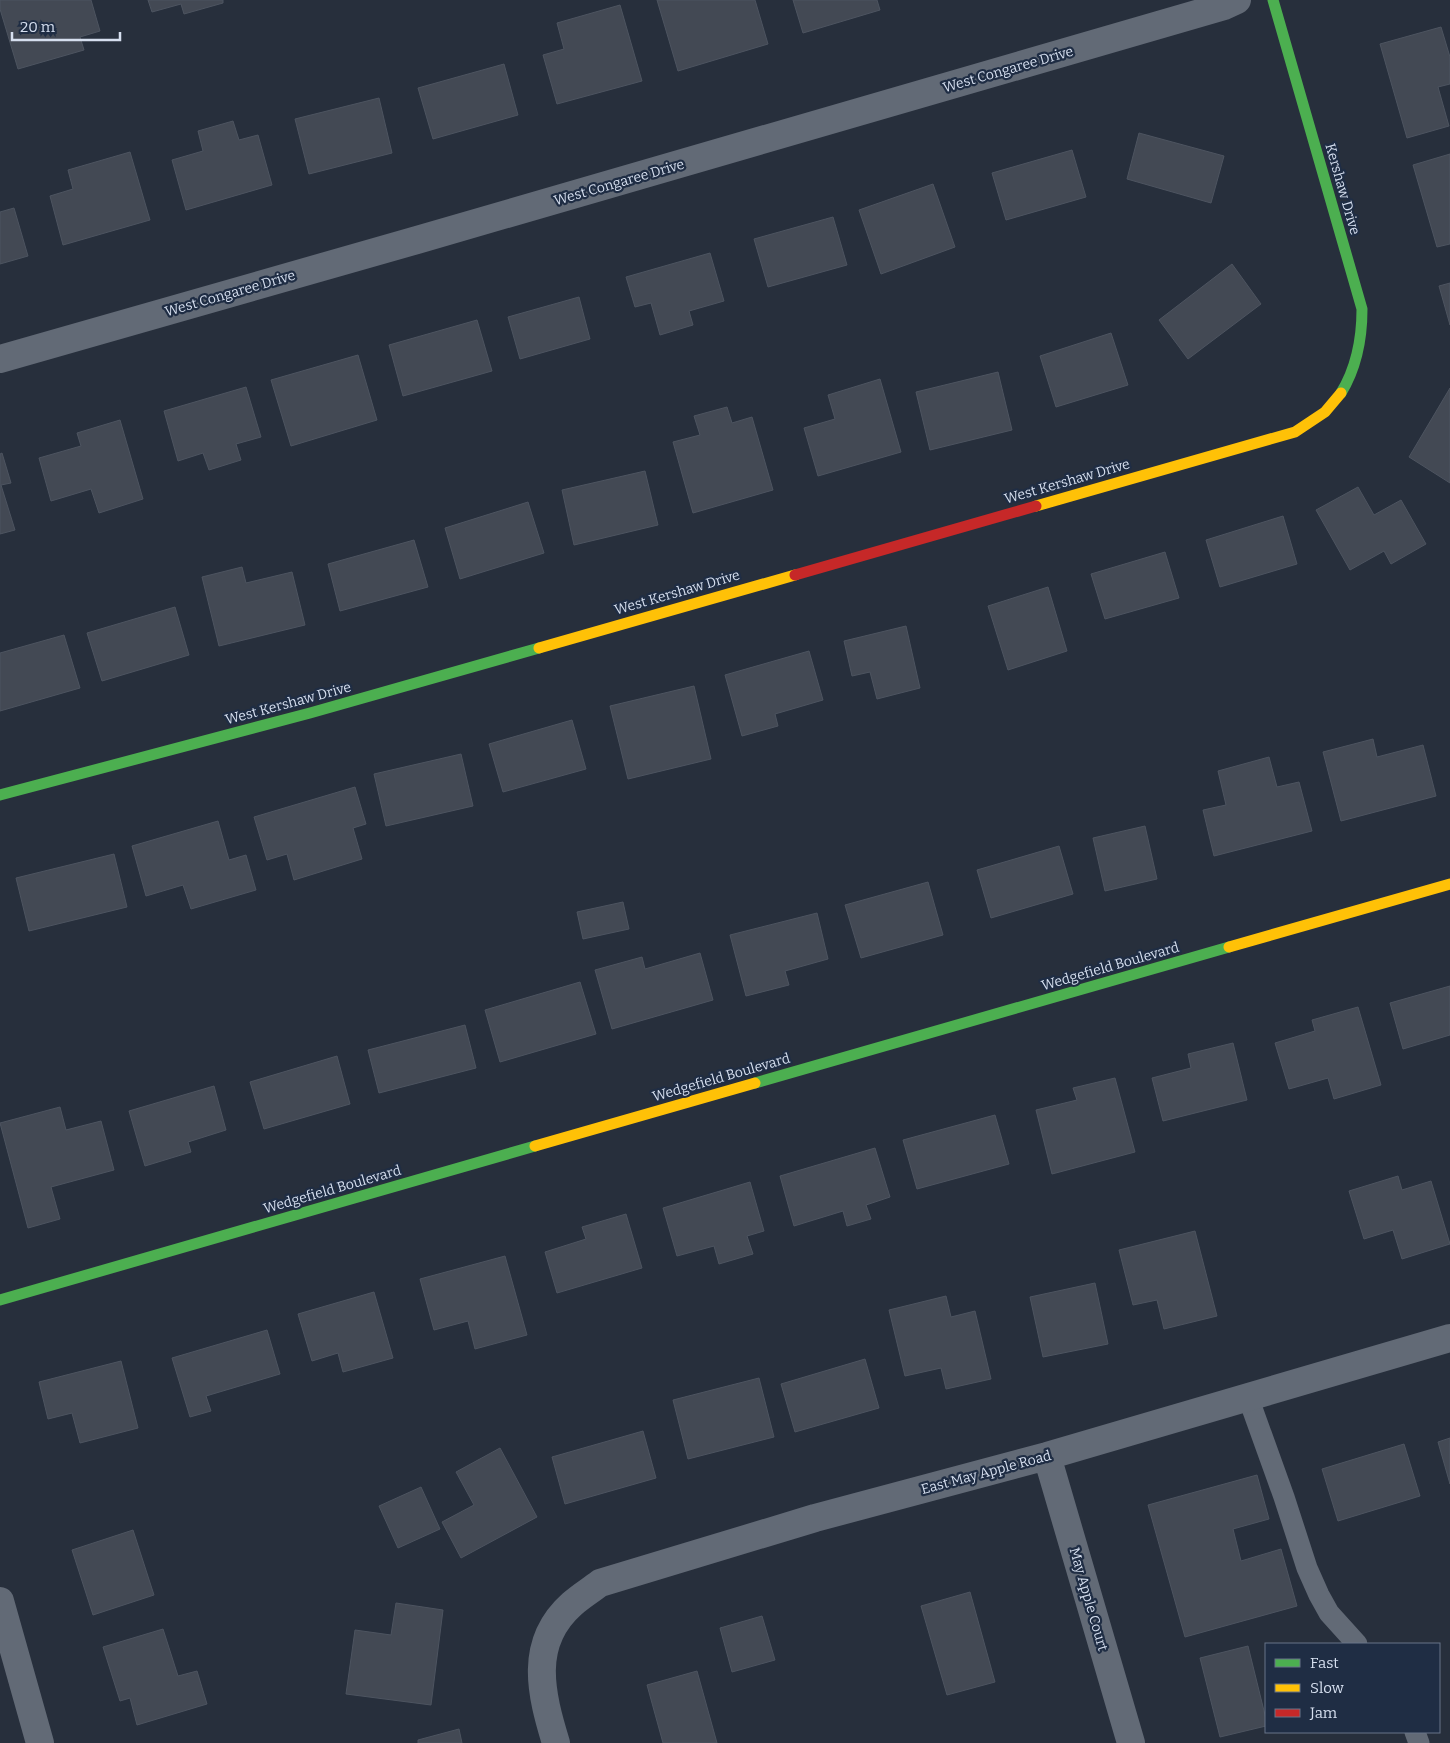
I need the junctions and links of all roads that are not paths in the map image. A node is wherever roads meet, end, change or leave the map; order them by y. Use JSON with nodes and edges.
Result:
{"nodes":[{"id":1,"x":1237,"y":0,"type":"edge"},
{"id":2,"x":1273,"y":0,"type":"edge"},
{"id":3,"x":0,"y":359,"type":"edge"},
{"id":4,"x":1346,"y":386,"type":"joint"},
{"id":5,"x":0,"y":795,"type":"edge"},
{"id":6,"x":1450,"y":884,"type":"edge"},
{"id":7,"x":0,"y":1300,"type":"edge"},
{"id":8,"x":1450,"y":1338,"type":"edge"},
{"id":9,"x":1248,"y":1397,"type":"junction"},
{"id":10,"x":1048,"y":1456,"type":"junction"},
{"id":11,"x":0,"y":1602,"type":"edge"},
{"id":12,"x":1356,"y":1643,"type":"edge"},
{"id":13,"x":40,"y":1743,"type":"edge"},
{"id":14,"x":556,"y":1743,"type":"edge"},
{"id":15,"x":1131,"y":1743,"type":"edge"}],
"edges":[{"from":1,"to":3,"type":"street","name":"West Congaree Drive"},
{"from":2,"to":4,"type":"street","name":"Kershaw Drive"},
{"from":4,"to":5,"type":"street","name":"West Kershaw Drive"},
{"from":6,"to":7,"type":"street","name":"Wedgefield Boulevard"},
{"from":8,"to":9,"type":"street","name":"East May Apple Road"},
{"from":9,"to":10,"type":"street","name":"East May Apple Road"},
{"from":9,"to":12,"type":"lane"},
{"from":10,"to":14,"type":"street","name":"East May Apple Road"},
{"from":10,"to":15,"type":"street","name":"May Apple Court"},
{"from":11,"to":13,"type":"street"}]}
